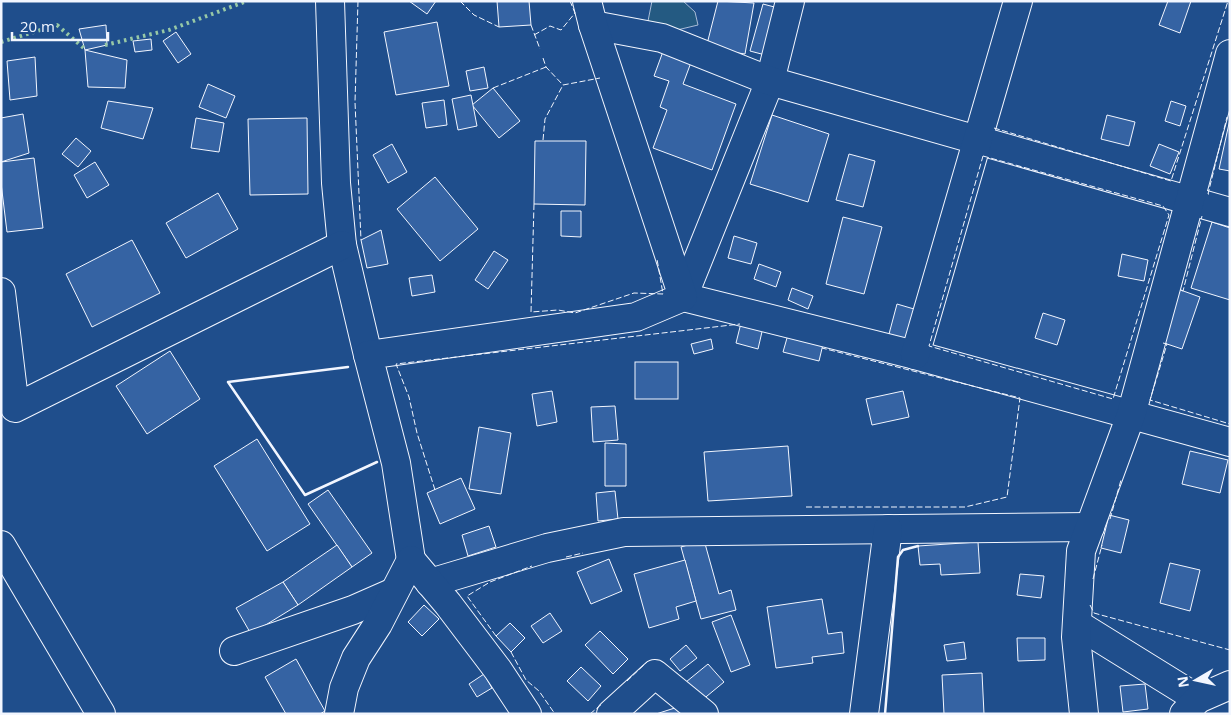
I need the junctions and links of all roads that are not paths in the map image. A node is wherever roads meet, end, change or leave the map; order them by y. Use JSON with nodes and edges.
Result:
{"nodes":[{"id":1,"x":330,"y":1,"type":"edge"},
{"id":2,"x":790,"y":1,"type":"edge"},
{"id":3,"x":1018,"y":1,"type":"edge"},
{"id":4,"x":590,"y":13,"type":"edge"},
{"id":5,"x":1230,"y":54,"type":"edge"},
{"id":6,"x":770,"y":81,"type":"junction"},
{"id":7,"x":977,"y":141,"type":"junction"},
{"id":8,"x":1190,"y":201,"type":"junction"},
{"id":9,"x":1230,"y":212,"type":"edge"},
{"id":10,"x":342,"y":245,"type":"junction"},
{"id":11,"x":1,"y":292,"type":"edge"},
{"id":12,"x":683,"y":296,"type":"junction"},
{"id":13,"x":368,"y":355,"type":"junction"},
{"id":14,"x":915,"y":355,"type":"junction"},
{"id":15,"x":1131,"y":414,"type":"junction"},
{"id":16,"x":1230,"y":442,"type":"edge"},
{"id":17,"x":1090,"y":527,"type":"junction"},
{"id":18,"x":888,"y":529,"type":"junction"},
{"id":19,"x":1,"y":545,"type":"edge"},
{"id":20,"x":411,"y":560,"type":"junction"},
{"id":21,"x":430,"y":583,"type":"junction"},
{"id":22,"x":394,"y":592,"type":"junction"},
{"id":23,"x":1077,"y":624,"type":"junction"},
{"id":24,"x":234,"y":651,"type":"dead end"},
{"id":25,"x":1230,"y":685,"type":"edge"},
{"id":26,"x":1191,"y":706,"type":"edge"},
{"id":27,"x":101,"y":714,"type":"edge"},
{"id":28,"x":340,"y":714,"type":"edge"},
{"id":29,"x":527,"y":714,"type":"edge"},
{"id":30,"x":611,"y":714,"type":"edge"},
{"id":31,"x":704,"y":714,"type":"edge"},
{"id":32,"x":864,"y":714,"type":"edge"},
{"id":33,"x":1084,"y":714,"type":"edge"}],
"edges":[{"from":1,"to":10,"type":"street"},
{"from":2,"to":6,"type":"street"},
{"from":3,"to":7,"type":"street"},
{"from":4,"to":6,"type":"street"},
{"from":4,"to":12,"type":"street"},
{"from":5,"to":8,"type":"street"},
{"from":6,"to":7,"type":"street"},
{"from":6,"to":12,"type":"street"},
{"from":7,"to":8,"type":"street"},
{"from":7,"to":14,"type":"street"},
{"from":8,"to":9,"type":"street"},
{"from":8,"to":15,"type":"street"},
{"from":10,"to":11,"type":"street"},
{"from":10,"to":13,"type":"street"},
{"from":12,"to":13,"type":"street"},
{"from":12,"to":14,"type":"street"},
{"from":13,"to":20,"type":"street"},
{"from":14,"to":15,"type":"street"},
{"from":15,"to":16,"type":"street"},
{"from":15,"to":17,"type":"street"},
{"from":17,"to":18,"type":"street"},
{"from":17,"to":23,"type":"street"},
{"from":18,"to":21,"type":"street"},
{"from":18,"to":32,"type":"street"},
{"from":19,"to":27,"type":"street"},
{"from":20,"to":21,"type":"street"},
{"from":20,"to":22,"type":"street"},
{"from":21,"to":29,"type":"street"},
{"from":22,"to":24,"type":"street"},
{"from":22,"to":28,"type":"street"},
{"from":23,"to":26,"type":"street"},
{"from":23,"to":33,"type":"street"},
{"from":25,"to":26,"type":"street"},
{"from":30,"to":31,"type":"street"}]}
